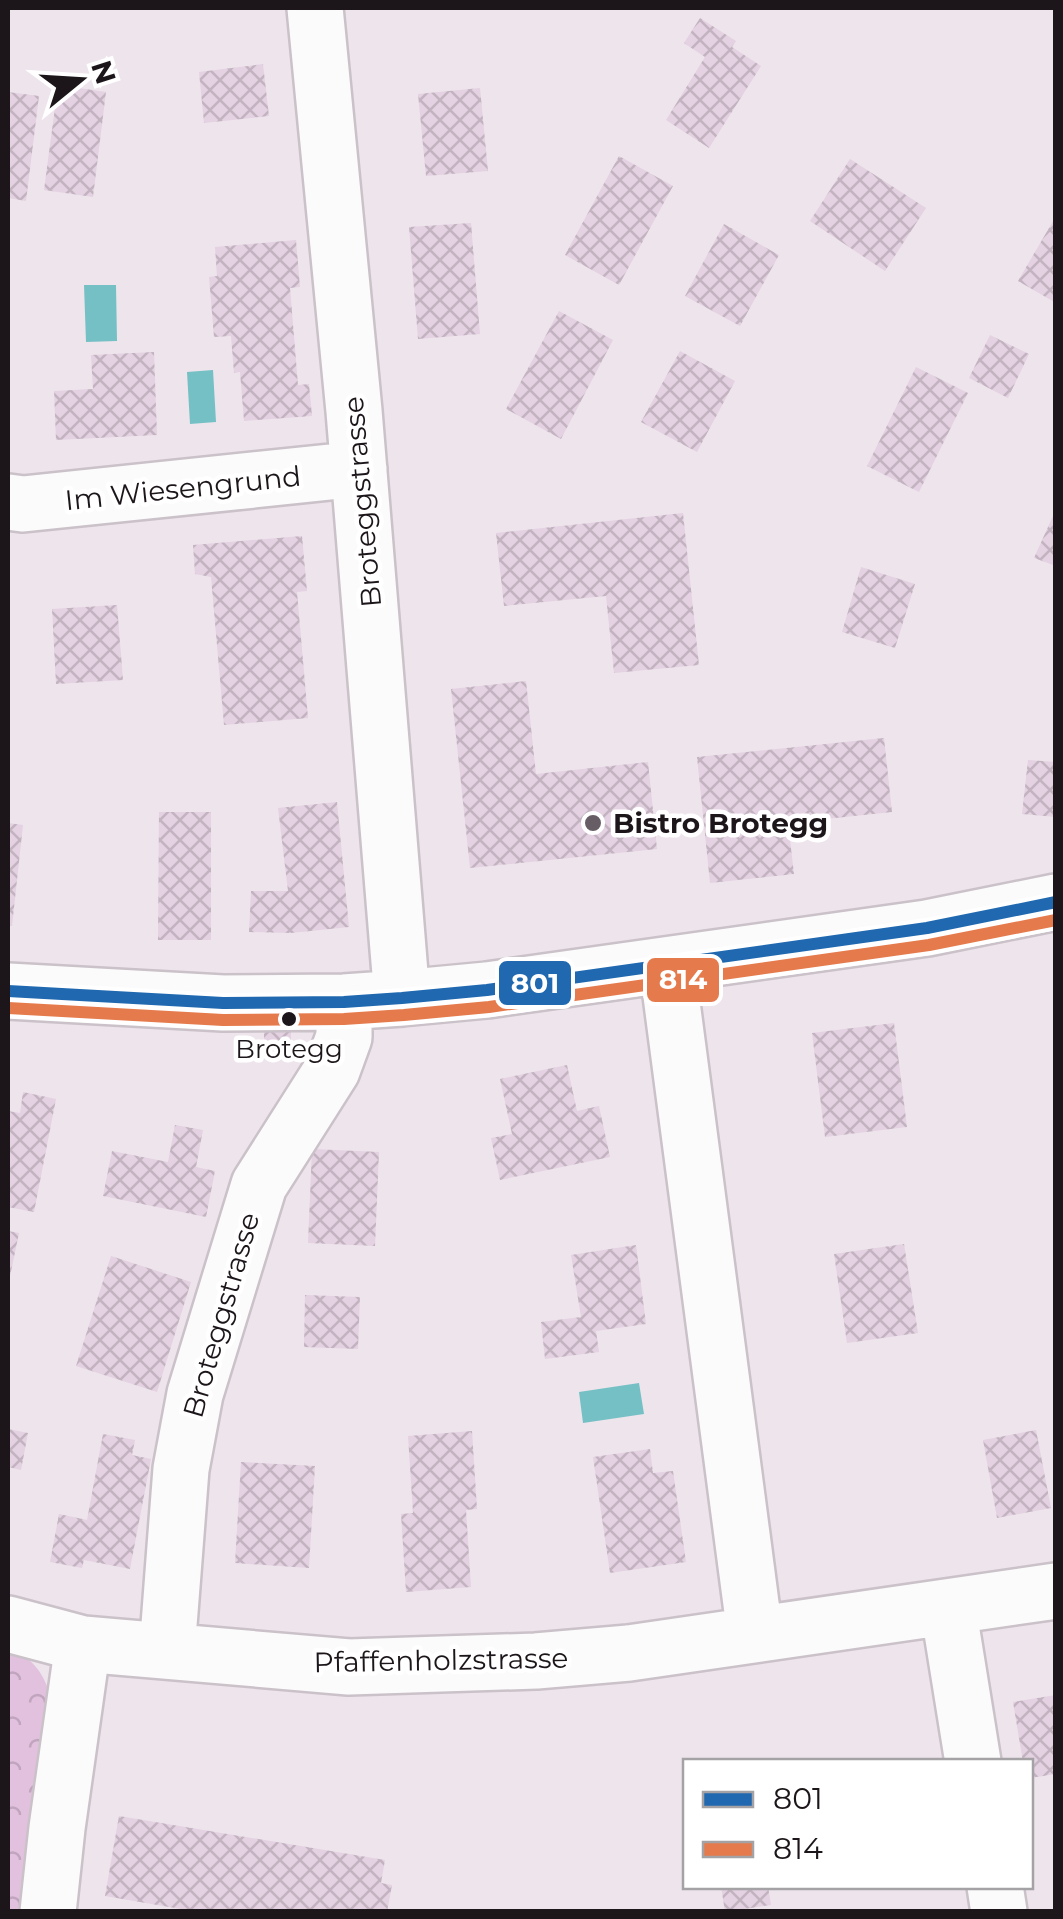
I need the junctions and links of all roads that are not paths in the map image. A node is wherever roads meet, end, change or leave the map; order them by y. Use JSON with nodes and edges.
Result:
{"nodes":[{"id":1,"x":316,"y":8,"type":"edge"},
{"id":2,"x":359,"y":469,"type":"junction"},
{"id":3,"x":8,"y":502,"type":"edge"},
{"id":4,"x":1056,"y":902,"type":"edge"},
{"id":5,"x":667,"y":965,"type":"junction"},
{"id":6,"x":8,"y":991,"type":"edge"},
{"id":7,"x":402,"y":998,"type":"junction"},
{"id":8,"x":344,"y":1002,"type":"junction"},
{"id":9,"x":1056,"y":1591,"type":"edge"},
{"id":10,"x":948,"y":1607,"type":"junction"},
{"id":11,"x":8,"y":1624,"type":"edge"},
{"id":12,"x":756,"y":1634,"type":"junction"},
{"id":13,"x":83,"y":1644,"type":"junction"},
{"id":14,"x":166,"y":1651,"type":"junction"},
{"id":15,"x":973,"y":1759,"type":"edge"},
{"id":16,"x":48,"y":1912,"type":"edge"}],
"edges":[{"from":1,"to":2,"type":"street","name":"Broteggstrasse"},
{"from":2,"to":3,"type":"street","name":"Im Wiesengrund"},
{"from":2,"to":7,"type":"street","name":"Broteggstrasse"},
{"from":4,"to":5,"type":"street"},
{"from":5,"to":7,"type":"street"},
{"from":5,"to":12,"type":"street"},
{"from":6,"to":8,"type":"street"},
{"from":7,"to":8,"type":"street"},
{"from":8,"to":14,"type":"street","name":"Broteggstrasse"},
{"from":9,"to":10,"type":"street","name":"Pfaffenholzstrasse"},
{"from":10,"to":12,"type":"street","name":"Pfaffenholzstrasse"},
{"from":10,"to":15,"type":"street"},
{"from":11,"to":13,"type":"street","name":"Pfaffenholzstrasse"},
{"from":12,"to":14,"type":"street","name":"Pfaffenholzstrasse"},
{"from":13,"to":14,"type":"street","name":"Pfaffenholzstrasse"},
{"from":13,"to":16,"type":"street"}]}
